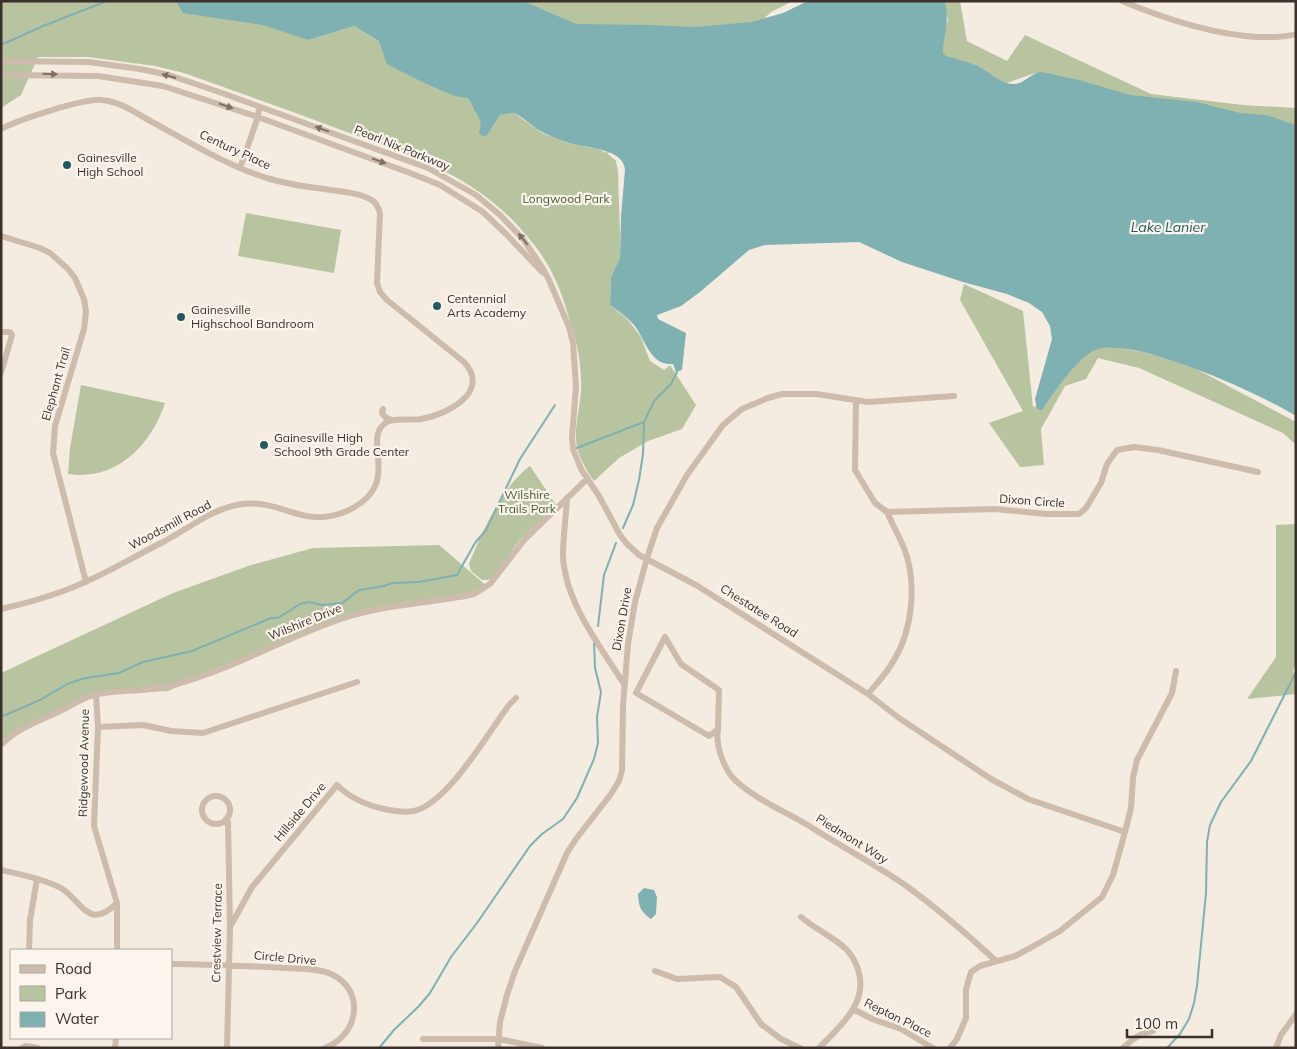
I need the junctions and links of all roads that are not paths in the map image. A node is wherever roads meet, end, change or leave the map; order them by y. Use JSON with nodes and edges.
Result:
{"nodes":[{"id":1,"x":1122,"y":1,"type":"edge"},
{"id":2,"x":1296,"y":34,"type":"edge"},
{"id":3,"x":1,"y":61,"type":"edge"},
{"id":4,"x":1,"y":75,"type":"edge"},
{"id":5,"x":259,"y":107,"type":"junction"},
{"id":6,"x":258,"y":118,"type":"junction"},
{"id":7,"x":1,"y":130,"type":"edge"},
{"id":8,"x":240,"y":168,"type":"junction"},
{"id":9,"x":1,"y":236,"type":"edge"},
{"id":10,"x":549,"y":280,"type":"junction"},
{"id":11,"x":1,"y":332,"type":"edge"},
{"id":12,"x":1,"y":373,"type":"edge"},
{"id":13,"x":954,"y":396,"type":"dead end"},
{"id":14,"x":856,"y":400,"type":"junction"},
{"id":15,"x":383,"y":409,"type":"dead end"},
{"id":16,"x":391,"y":420,"type":"junction"},
{"id":17,"x":1258,"y":472,"type":"dead end"},
{"id":18,"x":587,"y":479,"type":"junction"},
{"id":19,"x":567,"y":498,"type":"junction"},
{"id":20,"x":887,"y":512,"type":"junction"},
{"id":21,"x":647,"y":558,"type":"junction"},
{"id":22,"x":86,"y":582,"type":"junction"},
{"id":23,"x":1,"y":610,"type":"edge"},
{"id":24,"x":1176,"y":671,"type":"dead end"},
{"id":25,"x":357,"y":682,"type":"dead end"},
{"id":26,"x":625,"y":684,"type":"junction"},
{"id":27,"x":96,"y":694,"type":"junction"},
{"id":28,"x":868,"y":694,"type":"junction"},
{"id":29,"x":516,"y":698,"type":"dead end"},
{"id":30,"x":98,"y":727,"type":"junction"},
{"id":31,"x":718,"y":729,"type":"junction"},
{"id":32,"x":1,"y":745,"type":"edge"},
{"id":33,"x":226,"y":819,"type":"junction"},
{"id":34,"x":1125,"y":832,"type":"junction"},
{"id":35,"x":1,"y":870,"type":"edge"},
{"id":36,"x":37,"y":880,"type":"junction"},
{"id":37,"x":117,"y":903,"type":"junction"},
{"id":38,"x":801,"y":917,"type":"dead end"},
{"id":39,"x":230,"y":927,"type":"junction"},
{"id":40,"x":29,"y":949,"type":"edge"},
{"id":41,"x":117,"y":949,"type":"edge"},
{"id":42,"x":996,"y":961,"type":"junction"},
{"id":43,"x":172,"y":964,"type":"edge"},
{"id":44,"x":228,"y":965,"type":"junction"},
{"id":45,"x":655,"y":971,"type":"dead end"},
{"id":46,"x":853,"y":1009,"type":"junction"},
{"id":47,"x":1296,"y":1014,"type":"edge"},
{"id":48,"x":1153,"y":1031,"type":"dead end"},
{"id":49,"x":423,"y":1039,"type":"dead end"},
{"id":50,"x":499,"y":1039,"type":"junction"},
{"id":51,"x":24,"y":1047,"type":"edge"},
{"id":52,"x":38,"y":1048,"type":"edge"},
{"id":53,"x":227,"y":1048,"type":"edge"},
{"id":54,"x":326,"y":1048,"type":"edge"},
{"id":55,"x":498,"y":1048,"type":"edge"},
{"id":56,"x":542,"y":1048,"type":"edge"},
{"id":57,"x":800,"y":1048,"type":"edge"},
{"id":58,"x":820,"y":1048,"type":"edge"},
{"id":59,"x":934,"y":1048,"type":"edge"},
{"id":60,"x":950,"y":1048,"type":"edge"},
{"id":61,"x":1123,"y":1048,"type":"edge"},
{"id":62,"x":1276,"y":1048,"type":"edge"}],
"edges":[{"from":1,"to":2,"type":"street"},
{"from":5,"to":3,"type":"street","name":"Pearl Nix Parkway","one_way":true},
{"from":4,"to":6,"type":"street","name":"Pearl Nix Parkway","one_way":true},
{"from":5,"to":6,"type":"street"},
{"from":10,"to":5,"type":"street","name":"Pearl Nix Parkway","one_way":true},
{"from":6,"to":8,"type":"street"},
{"from":6,"to":10,"type":"street","name":"Pearl Nix Parkway","one_way":true},
{"from":7,"to":8,"type":"street","name":"Century Place"},
{"from":8,"to":16,"type":"street","name":"Century Place"},
{"from":9,"to":22,"type":"street","name":"Elephant Trail"},
{"from":10,"to":18,"type":"street","name":"Chestatee Road"},
{"from":11,"to":12,"type":"street"},
{"from":13,"to":14,"type":"street","name":"Dixon Drive"},
{"from":14,"to":20,"type":"street"},
{"from":14,"to":21,"type":"street","name":"Dixon Drive"},
{"from":15,"to":16,"type":"street"},
{"from":16,"to":22,"type":"street","name":"Woodsmill Road"},
{"from":17,"to":20,"type":"street","name":"Dixon Circle"},
{"from":18,"to":19,"type":"street","name":"Wilshire Drive"},
{"from":18,"to":21,"type":"street","name":"Chestatee Road"},
{"from":19,"to":26,"type":"street"},
{"from":19,"to":27,"type":"street","name":"Wilshire Drive"},
{"from":20,"to":28,"type":"street"},
{"from":21,"to":26,"type":"street","name":"Dixon Drive"},
{"from":21,"to":28,"type":"street","name":"Chestatee Road"},
{"from":22,"to":23,"type":"street","name":"Woodsmill Road"},
{"from":24,"to":34,"type":"street"},
{"from":25,"to":30,"type":"street"},
{"from":26,"to":50,"type":"street","name":"Dixon Drive"},
{"from":27,"to":30,"type":"street","name":"Ridgewood Avenue"},
{"from":27,"to":32,"type":"street","name":"Wilshire Drive"},
{"from":28,"to":34,"type":"street","name":"Chestatee Road"},
{"from":29,"to":39,"type":"street","name":"Hillside Drive"},
{"from":30,"to":37,"type":"street","name":"Ridgewood Avenue"},
{"from":31,"to":31,"type":"street","name":"Piedmont Way"},
{"from":31,"to":42,"type":"street","name":"Piedmont Way"},
{"from":33,"to":33,"type":"street"},
{"from":33,"to":39,"type":"street","name":"Crestview Terrace"},
{"from":34,"to":42,"type":"street"},
{"from":35,"to":36,"type":"street"},
{"from":36,"to":37,"type":"street"},
{"from":36,"to":40,"type":"street"},
{"from":37,"to":41,"type":"street","name":"Ridgewood Avenue"},
{"from":38,"to":46,"type":"street"},
{"from":39,"to":44,"type":"street","name":"Crestview Terrace"},
{"from":42,"to":60,"type":"street"},
{"from":43,"to":44,"type":"street","name":"Circle Drive"},
{"from":44,"to":53,"type":"street","name":"Crestview Terrace"},
{"from":44,"to":54,"type":"street","name":"Circle Drive"},
{"from":45,"to":57,"type":"street"},
{"from":46,"to":58,"type":"street"},
{"from":46,"to":59,"type":"street","name":"Repton Place"},
{"from":47,"to":62,"type":"street"},
{"from":48,"to":61,"type":"street"},
{"from":49,"to":50,"type":"street"},
{"from":50,"to":55,"type":"street","name":"Dixon Drive"},
{"from":50,"to":56,"type":"street"},
{"from":51,"to":52,"type":"street"}]}
